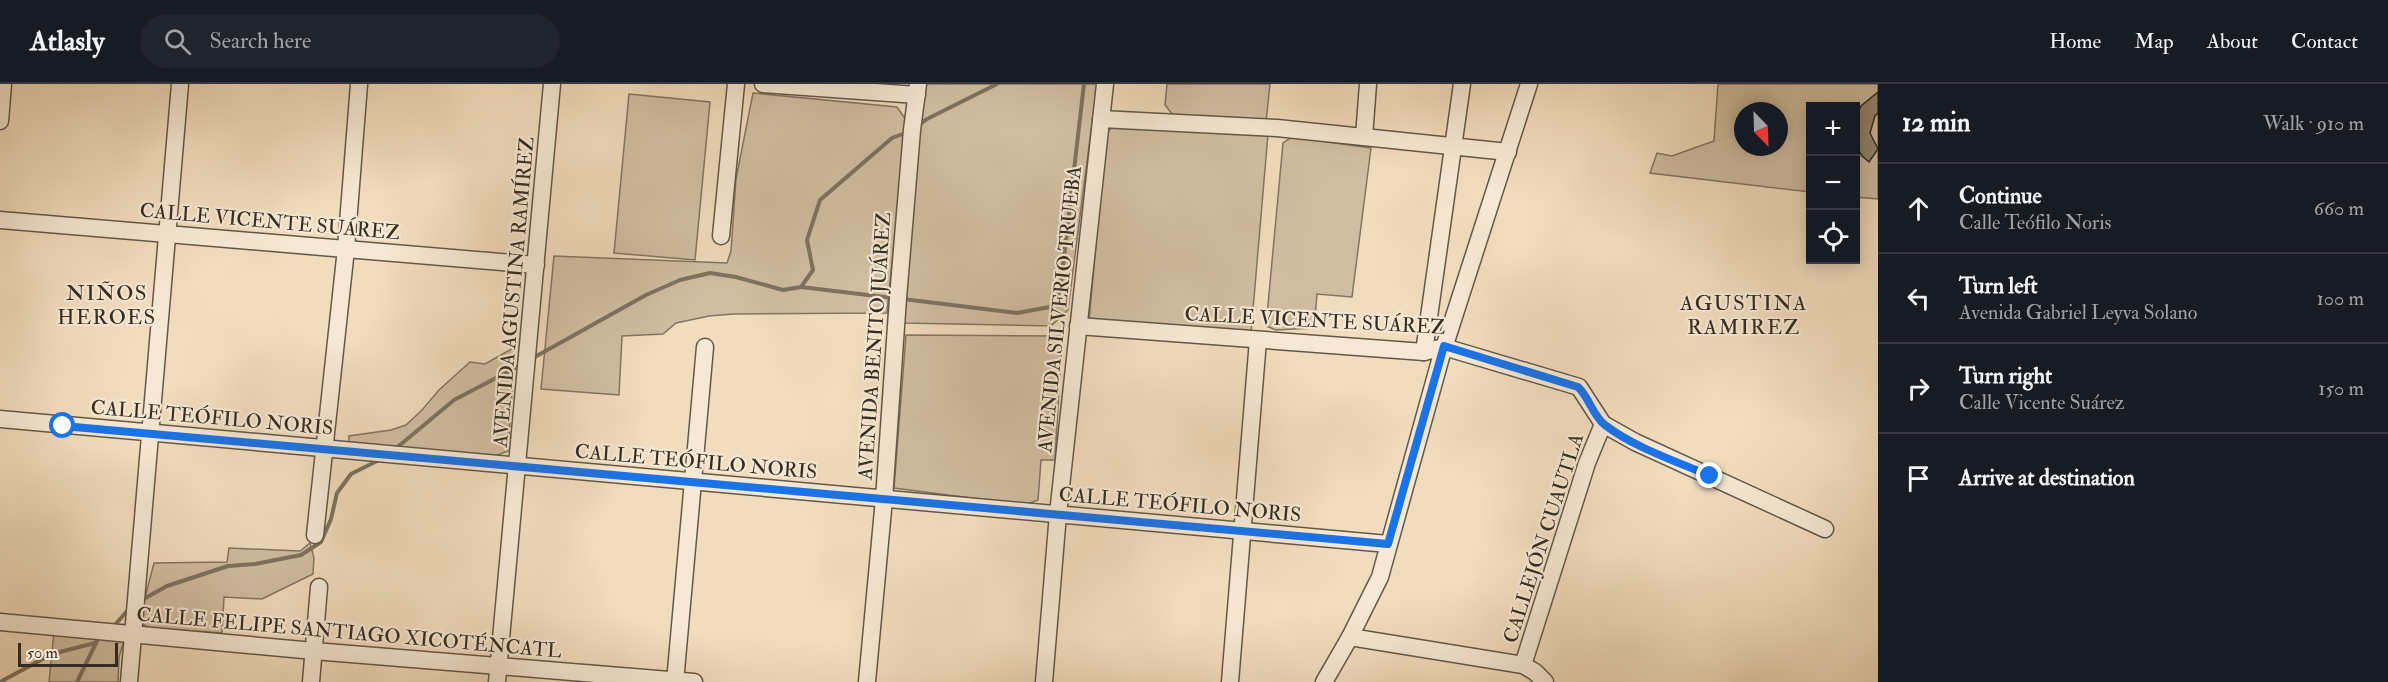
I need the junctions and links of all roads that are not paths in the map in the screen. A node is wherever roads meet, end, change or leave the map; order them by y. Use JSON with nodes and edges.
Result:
{"nodes":[{"id":1,"x":3,"y":84,"type":"edge"},
{"id":2,"x":180,"y":84,"type":"edge"},
{"id":3,"x":359,"y":84,"type":"edge"},
{"id":4,"x":552,"y":84,"type":"edge"},
{"id":5,"x":735,"y":84,"type":"edge"},
{"id":6,"x":763,"y":84,"type":"edge"},
{"id":7,"x":1105,"y":84,"type":"edge"},
{"id":8,"x":1368,"y":84,"type":"edge"},
{"id":9,"x":1462,"y":84,"type":"edge"},
{"id":10,"x":1529,"y":84,"type":"edge"},
{"id":11,"x":918,"y":90,"type":"edge"},
{"id":12,"x":1101,"y":119,"type":"junction"},
{"id":13,"x":0,"y":121,"type":"edge"},
{"id":14,"x":1364,"y":137,"type":"junction"},
{"id":15,"x":1455,"y":146,"type":"junction"},
{"id":16,"x":1508,"y":152,"type":"junction"},
{"id":17,"x":0,"y":220,"type":"edge"},
{"id":18,"x":167,"y":234,"type":"junction"},
{"id":19,"x":721,"y":236,"type":"dead end"},
{"id":20,"x":346,"y":249,"type":"junction"},
{"id":21,"x":536,"y":265,"type":"junction"},
{"id":22,"x":1078,"y":326,"type":"junction"},
{"id":23,"x":1258,"y":340,"type":"junction"},
{"id":24,"x":1444,"y":346,"type":"junction"},
{"id":25,"x":705,"y":347,"type":"dead end"},
{"id":26,"x":1424,"y":352,"type":"junction"},
{"id":27,"x":0,"y":419,"type":"edge"},
{"id":28,"x":1603,"y":424,"type":"junction"},
{"id":29,"x":149,"y":432,"type":"junction"},
{"id":30,"x":323,"y":448,"type":"junction"},
{"id":31,"x":518,"y":465,"type":"junction"},
{"id":32,"x":693,"y":482,"type":"junction"},
{"id":33,"x":884,"y":499,"type":"junction"},
{"id":34,"x":1058,"y":514,"type":"junction"},
{"id":35,"x":1825,"y":529,"type":"dead end"},
{"id":36,"x":1242,"y":531,"type":"junction"},
{"id":37,"x":315,"y":536,"type":"dead end"},
{"id":38,"x":1388,"y":544,"type":"junction"},
{"id":39,"x":319,"y":587,"type":"dead end"},
{"id":40,"x":0,"y":622,"type":"edge"},
{"id":41,"x":134,"y":634,"type":"junction"},
{"id":42,"x":1350,"y":637,"type":"junction"},
{"id":43,"x":314,"y":651,"type":"junction"},
{"id":44,"x":1523,"y":665,"type":"junction"},
{"id":45,"x":498,"y":674,"type":"edge"},
{"id":46,"x":675,"y":681,"type":"edge"},
{"id":47,"x":129,"y":682,"type":"edge"},
{"id":48,"x":311,"y":682,"type":"edge"},
{"id":49,"x":694,"y":682,"type":"edge"},
{"id":50,"x":867,"y":682,"type":"edge"},
{"id":51,"x":1044,"y":682,"type":"edge"},
{"id":52,"x":1230,"y":682,"type":"edge"},
{"id":53,"x":1324,"y":682,"type":"edge"},
{"id":54,"x":1545,"y":682,"type":"edge"}],
"edges":[{"from":1,"to":13,"type":"street"},
{"from":2,"to":18,"type":"street"},
{"from":3,"to":20,"type":"street"},
{"from":4,"to":21,"type":"street","name":"AVENIDA AGUSTINA RAMÍREZ"},
{"from":5,"to":19,"type":"street"},
{"from":6,"to":11,"type":"street"},
{"from":7,"to":12,"type":"street","name":"AVENIDA SILVERIO TRUEBA"},
{"from":8,"to":14,"type":"street"},
{"from":9,"to":15,"type":"street"},
{"from":10,"to":16,"type":"street"},
{"from":11,"to":33,"type":"street","name":"AVENIDA BENITO JUÁREZ"},
{"from":12,"to":14,"type":"street"},
{"from":12,"to":22,"type":"street","name":"AVENIDA SILVERIO TRUEBA"},
{"from":14,"to":15,"type":"street"},
{"from":15,"to":16,"type":"street"},
{"from":15,"to":26,"type":"street"},
{"from":16,"to":24,"type":"street"},
{"from":17,"to":18,"type":"street","name":"CALLE VICENTE SUÁREZ"},
{"from":18,"to":20,"type":"street","name":"CALLE VICENTE SUÁREZ"},
{"from":18,"to":29,"type":"street"},
{"from":20,"to":21,"type":"street","name":"CALLE VICENTE SUÁREZ"},
{"from":20,"to":30,"type":"street"},
{"from":21,"to":31,"type":"street","name":"AVENIDA AGUSTINA RAMÍREZ"},
{"from":22,"to":23,"type":"street","name":"CALLE VICENTE SUÁREZ"},
{"from":22,"to":34,"type":"street","name":"AVENIDA SILVERIO TRUEBA"},
{"from":23,"to":26,"type":"street","name":"CALLE VICENTE SUÁREZ"},
{"from":23,"to":36,"type":"street"},
{"from":24,"to":26,"type":"street","name":"CALLE VICENTE SUÁREZ"},
{"from":24,"to":28,"type":"street","name":"CALLE VICENTE SUÁREZ"},
{"from":24,"to":38,"type":"street"},
{"from":25,"to":32,"type":"street"},
{"from":27,"to":29,"type":"street","name":"CALLE TEÓFILO NORIS"},
{"from":28,"to":35,"type":"street"},
{"from":28,"to":44,"type":"street","name":"CALLEJÓN CUAUTLA"},
{"from":29,"to":30,"type":"street","name":"CALLE TEÓFILO NORIS"},
{"from":29,"to":41,"type":"street"},
{"from":30,"to":31,"type":"street","name":"CALLE TEÓFILO NORIS"},
{"from":30,"to":37,"type":"street"},
{"from":31,"to":32,"type":"street","name":"CALLE TEÓFILO NORIS"},
{"from":31,"to":45,"type":"street","name":"AVENIDA AGUSTINA RAMÍREZ"},
{"from":32,"to":33,"type":"street","name":"CALLE TEÓFILO NORIS"},
{"from":32,"to":46,"type":"street"},
{"from":33,"to":34,"type":"street","name":"CALLE TEÓFILO NORIS"},
{"from":33,"to":50,"type":"street","name":"AVENIDA BENITO JUÁREZ"},
{"from":34,"to":36,"type":"street","name":"CALLE TEÓFILO NORIS"},
{"from":34,"to":51,"type":"street","name":"AVENIDA SILVERIO TRUEBA"},
{"from":36,"to":38,"type":"street","name":"CALLE TEÓFILO NORIS"},
{"from":36,"to":52,"type":"street"},
{"from":38,"to":42,"type":"street"},
{"from":39,"to":43,"type":"street"},
{"from":40,"to":41,"type":"street","name":"CALLE FELIPE SANTIAGO XICOTÉNCATL"},
{"from":41,"to":43,"type":"street","name":"CALLE FELIPE SANTIAGO XICOTÉNCATL"},
{"from":41,"to":47,"type":"street"},
{"from":42,"to":44,"type":"street"},
{"from":42,"to":53,"type":"street"},
{"from":43,"to":45,"type":"street","name":"CALLE FELIPE SANTIAGO XICOTÉNCATL"},
{"from":43,"to":48,"type":"street"},
{"from":44,"to":54,"type":"street"},
{"from":45,"to":46,"type":"street","name":"CALLE FELIPE SANTIAGO XICOTÉNCATL"},
{"from":46,"to":49,"type":"street","name":"CALLE FELIPE SANTIAGO XICOTÉNCATL"}]}
